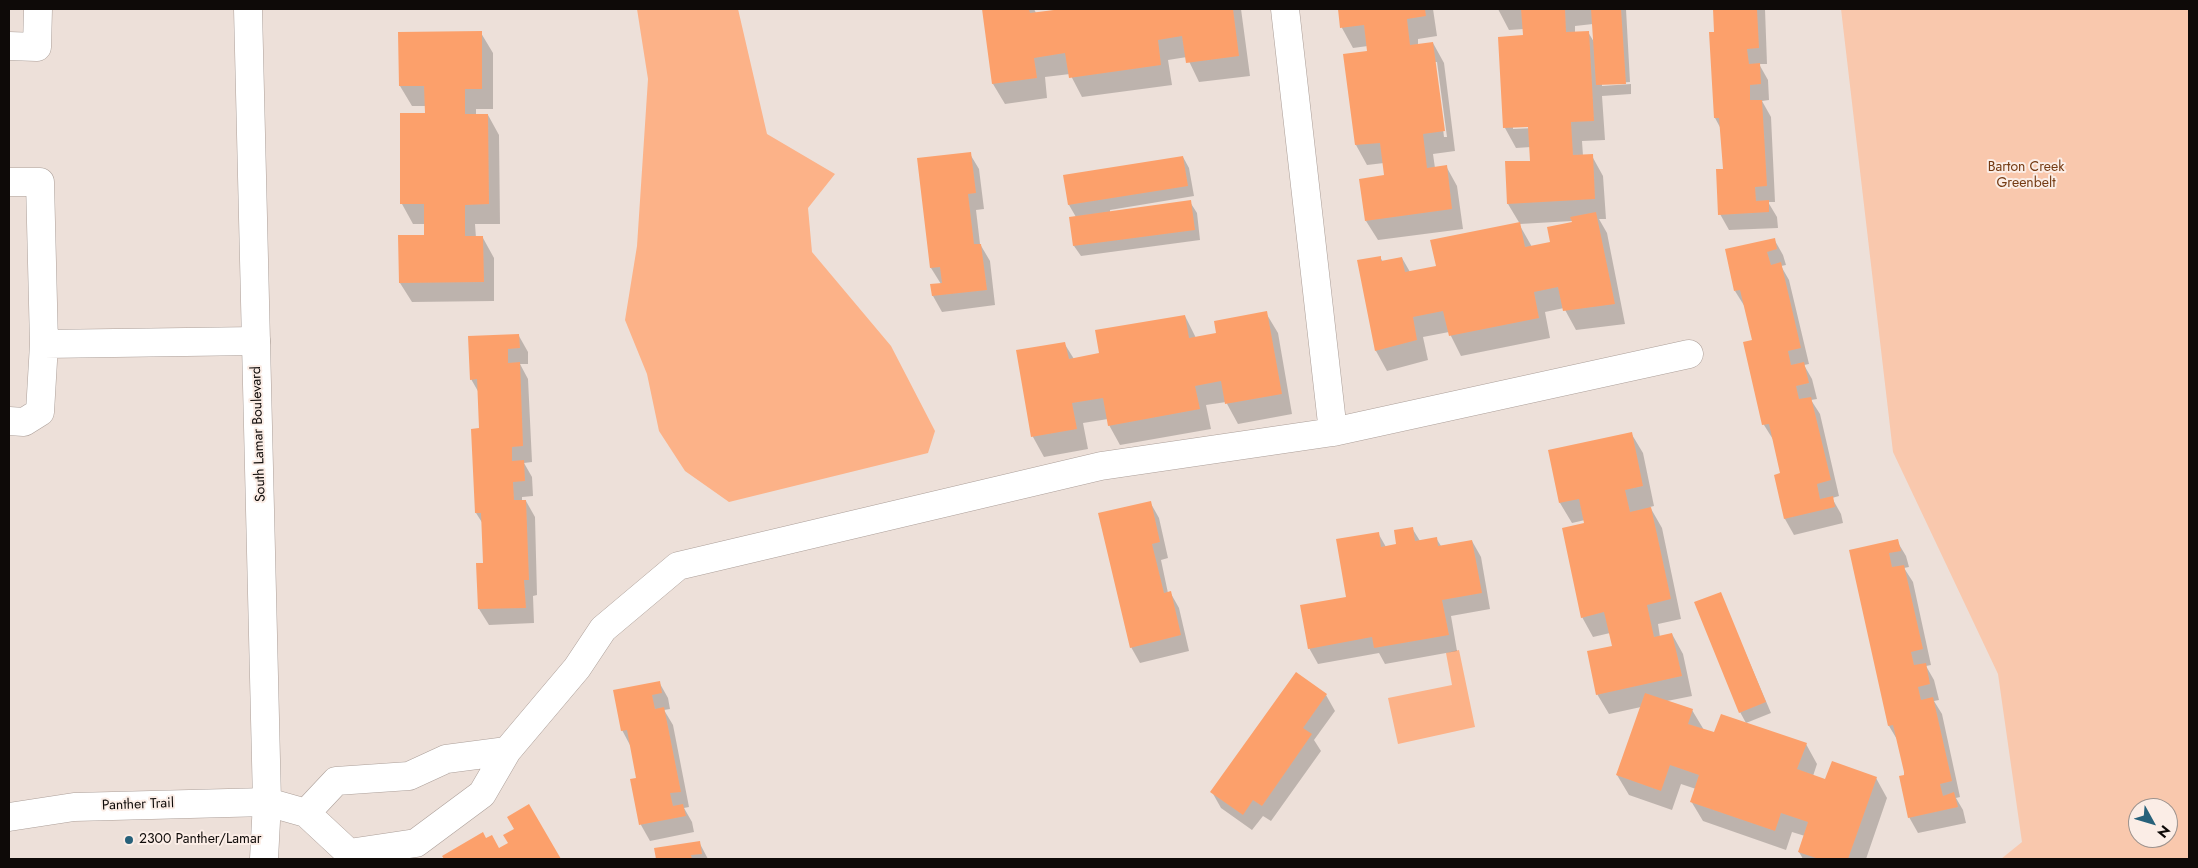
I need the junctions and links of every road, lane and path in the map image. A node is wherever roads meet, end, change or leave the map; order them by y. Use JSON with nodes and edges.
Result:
{"nodes":[{"id":1,"x":38,"y":9,"type":"edge"},
{"id":2,"x":248,"y":9,"type":"edge"},
{"id":3,"x":1285,"y":9,"type":"edge"},
{"id":4,"x":9,"y":46,"type":"edge"},
{"id":5,"x":9,"y":182,"type":"edge"},
{"id":6,"x":256,"y":341,"type":"junction"},
{"id":7,"x":44,"y":344,"type":"junction"},
{"id":8,"x":1689,"y":354,"type":"dead end"},
{"id":9,"x":9,"y":421,"type":"edge"},
{"id":10,"x":1333,"y":432,"type":"junction"},
{"id":11,"x":507,"y":751,"type":"junction"},
{"id":12,"x":267,"y":802,"type":"junction"},
{"id":13,"x":306,"y":813,"type":"junction"},
{"id":14,"x":9,"y":817,"type":"edge"},
{"id":15,"x":264,"y":859,"type":"edge"}],
"edges":[{"from":1,"to":4,"type":"main road"},
{"from":2,"to":6,"type":"main road","name":"South Lamar Boulevard"},
{"from":3,"to":10,"type":"main road"},
{"from":5,"to":7,"type":"main road"},
{"from":6,"to":7,"type":"main road"},
{"from":6,"to":12,"type":"main road","name":"South Lamar Boulevard"},
{"from":7,"to":9,"type":"main road"},
{"from":8,"to":10,"type":"main road"},
{"from":10,"to":11,"type":"main road"},
{"from":11,"to":13,"type":"main road"},
{"from":11,"to":13,"type":"main road"},
{"from":12,"to":13,"type":"main road","name":"Panther Trail"},
{"from":12,"to":14,"type":"main road","name":"Panther Trail"},
{"from":12,"to":15,"type":"main road","name":"South Lamar Boulevard"}]}
